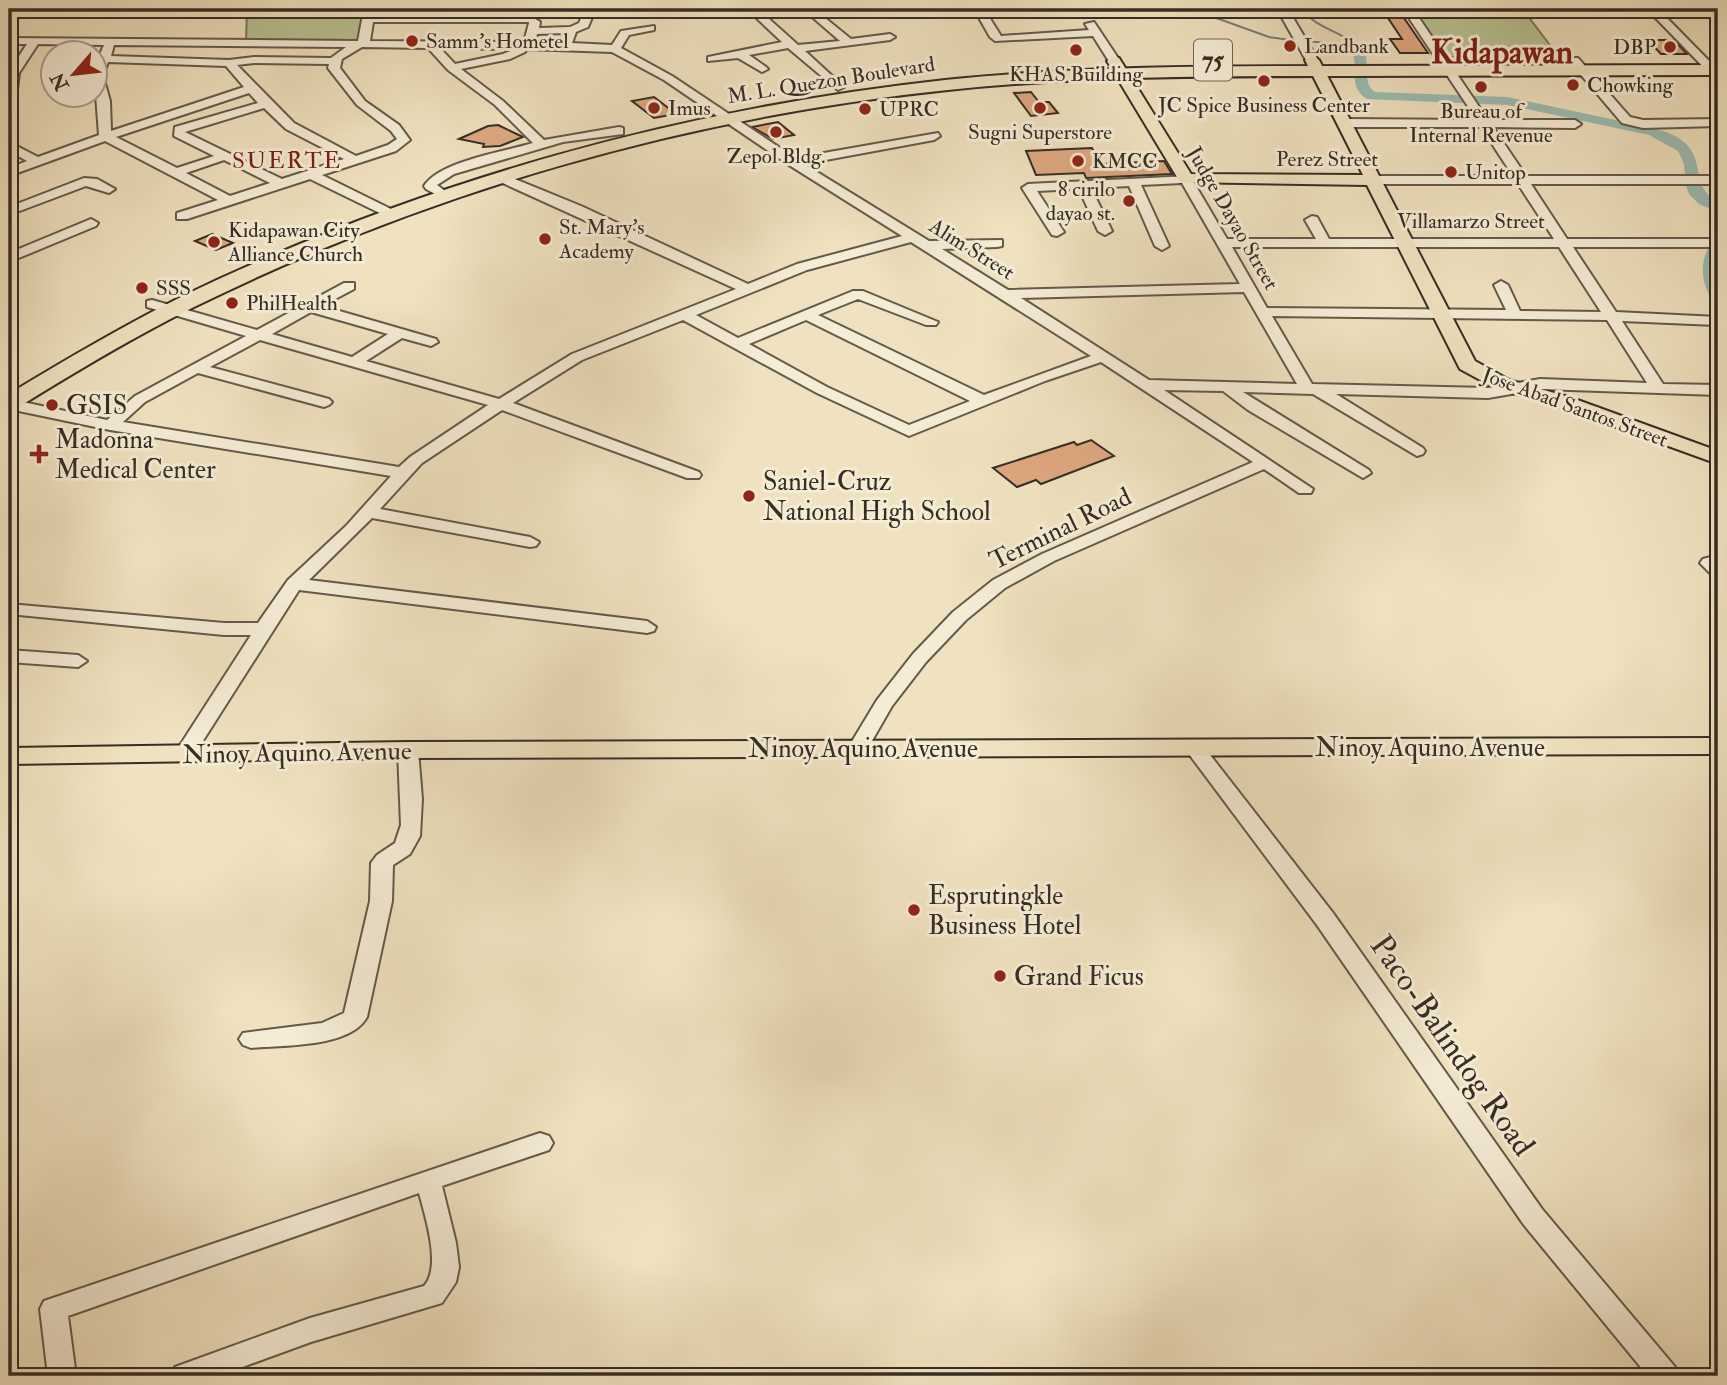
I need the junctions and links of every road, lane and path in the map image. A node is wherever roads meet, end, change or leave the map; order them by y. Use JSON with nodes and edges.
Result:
{"nodes":[{"id":1,"x":617,"y":9,"type":"edge"},
{"id":2,"x":752,"y":9,"type":"edge"},
{"id":3,"x":808,"y":9,"type":"edge"},
{"id":4,"x":882,"y":9,"type":"edge"},
{"id":5,"x":896,"y":9,"type":"edge"},
{"id":6,"x":979,"y":9,"type":"edge"},
{"id":7,"x":1652,"y":9,"type":"edge"},
{"id":8,"x":588,"y":10,"type":"edge"},
{"id":9,"x":1409,"y":10,"type":"edge"},
{"id":10,"x":1082,"y":11,"type":"edge"},
{"id":11,"x":1285,"y":13,"type":"junction"},
{"id":12,"x":369,"y":14,"type":"edge"},
{"id":13,"x":650,"y":27,"type":"dead end"},
{"id":14,"x":571,"y":30,"type":"junction"},
{"id":15,"x":531,"y":31,"type":"junction"},
{"id":16,"x":1096,"y":33,"type":"junction"},
{"id":17,"x":890,"y":37,"type":"dead end"},
{"id":18,"x":9,"y":41,"type":"edge"},
{"id":19,"x":35,"y":41,"type":"junction"},
{"id":20,"x":110,"y":42,"type":"junction"},
{"id":21,"x":849,"y":43,"type":"junction"},
{"id":22,"x":361,"y":44,"type":"junction"},
{"id":23,"x":431,"y":45,"type":"junction"},
{"id":24,"x":526,"y":45,"type":"junction"},
{"id":25,"x":566,"y":46,"type":"junction"},
{"id":26,"x":792,"y":46,"type":"junction"},
{"id":27,"x":615,"y":49,"type":"junction"},
{"id":28,"x":108,"y":50,"type":"edge"},
{"id":29,"x":740,"y":54,"type":"junction"},
{"id":30,"x":108,"y":59,"type":"edge"},
{"id":31,"x":712,"y":59,"type":"dead end"},
{"id":32,"x":334,"y":61,"type":"junction"},
{"id":33,"x":229,"y":63,"type":"junction"},
{"id":34,"x":1578,"y":65,"type":"junction"},
{"id":35,"x":1118,"y":66,"type":"junction"},
{"id":36,"x":1315,"y":66,"type":"junction"},
{"id":37,"x":1714,"y":67,"type":"edge"},
{"id":38,"x":452,"y":68,"type":"junction"},
{"id":39,"x":762,"y":69,"type":"dead end"},
{"id":40,"x":1449,"y":69,"type":"junction"},
{"id":41,"x":914,"y":83,"type":"junction"},
{"id":42,"x":838,"y":87,"type":"junction"},
{"id":43,"x":252,"y":88,"type":"junction"},
{"id":44,"x":266,"y":104,"type":"junction"},
{"id":45,"x":9,"y":106,"type":"edge"},
{"id":46,"x":104,"y":108,"type":"edge"},
{"id":47,"x":723,"y":114,"type":"junction"},
{"id":48,"x":1345,"y":122,"type":"junction"},
{"id":49,"x":1718,"y":123,"type":"edge"},
{"id":50,"x":1486,"y":124,"type":"junction"},
{"id":51,"x":1575,"y":124,"type":"dead end"},
{"id":52,"x":619,"y":131,"type":"junction"},
{"id":53,"x":105,"y":136,"type":"junction"},
{"id":54,"x":934,"y":136,"type":"dead end"},
{"id":55,"x":541,"y":144,"type":"junction"},
{"id":56,"x":9,"y":146,"type":"edge"},
{"id":57,"x":225,"y":156,"type":"junction"},
{"id":58,"x":355,"y":160,"type":"junction"},
{"id":59,"x":36,"y":161,"type":"junction"},
{"id":60,"x":793,"y":162,"type":"junction"},
{"id":61,"x":9,"y":172,"type":"edge"},
{"id":62,"x":178,"y":172,"type":"junction"},
{"id":63,"x":311,"y":174,"type":"junction"},
{"id":64,"x":500,"y":177,"type":"junction"},
{"id":65,"x":1186,"y":179,"type":"junction"},
{"id":66,"x":1375,"y":180,"type":"junction"},
{"id":67,"x":1524,"y":180,"type":"junction"},
{"id":68,"x":1718,"y":180,"type":"edge"},
{"id":69,"x":1133,"y":182,"type":"junction"},
{"id":70,"x":280,"y":183,"type":"junction"},
{"id":71,"x":1083,"y":184,"type":"junction"},
{"id":72,"x":109,"y":189,"type":"dead end"},
{"id":73,"x":438,"y":191,"type":"junction"},
{"id":74,"x":230,"y":201,"type":"junction"},
{"id":75,"x":9,"y":211,"type":"edge"},
{"id":76,"x":383,"y":211,"type":"junction"},
{"id":77,"x":182,"y":216,"type":"dead end"},
{"id":78,"x":1312,"y":220,"type":"dead end"},
{"id":79,"x":91,"y":223,"type":"dead end"},
{"id":80,"x":1105,"y":231,"type":"dead end"},
{"id":81,"x":1057,"y":232,"type":"dead end"},
{"id":82,"x":919,"y":241,"type":"junction"},
{"id":83,"x":1324,"y":242,"type":"junction"},
{"id":84,"x":1406,"y":242,"type":"junction"},
{"id":85,"x":1564,"y":242,"type":"junction"},
{"id":86,"x":997,"y":243,"type":"dead end"},
{"id":87,"x":1223,"y":243,"type":"junction"},
{"id":88,"x":1712,"y":244,"type":"edge"},
{"id":89,"x":1162,"y":246,"type":"dead end"},
{"id":90,"x":9,"y":260,"type":"edge"},
{"id":91,"x":1501,"y":285,"type":"dead end"},
{"id":92,"x":349,"y":286,"type":"dead end"},
{"id":93,"x":1250,"y":288,"type":"junction"},
{"id":94,"x":748,"y":289,"type":"junction"},
{"id":95,"x":1005,"y":294,"type":"junction"},
{"id":96,"x":152,"y":304,"type":"junction"},
{"id":97,"x":309,"y":307,"type":"junction"},
{"id":98,"x":172,"y":310,"type":"junction"},
{"id":99,"x":1264,"y":312,"type":"junction"},
{"id":100,"x":684,"y":314,"type":"junction"},
{"id":101,"x":1441,"y":314,"type":"junction"},
{"id":102,"x":1515,"y":315,"type":"junction"},
{"id":103,"x":808,"y":316,"type":"junction"},
{"id":104,"x":1609,"y":316,"type":"junction"},
{"id":105,"x":1716,"y":321,"type":"dead end"},
{"id":106,"x":930,"y":322,"type":"dead end"},
{"id":107,"x":400,"y":333,"type":"junction"},
{"id":108,"x":256,"y":335,"type":"junction"},
{"id":109,"x":431,"y":342,"type":"dead end"},
{"id":110,"x":738,"y":343,"type":"junction"},
{"id":111,"x":1102,"y":357,"type":"junction"},
{"id":112,"x":354,"y":363,"type":"junction"},
{"id":113,"x":195,"y":368,"type":"junction"},
{"id":114,"x":9,"y":384,"type":"edge"},
{"id":115,"x":1146,"y":385,"type":"junction"},
{"id":116,"x":1657,"y":386,"type":"junction"},
{"id":117,"x":1310,"y":387,"type":"junction"},
{"id":118,"x":1228,"y":388,"type":"junction"},
{"id":119,"x":1517,"y":388,"type":"junction"},
{"id":120,"x":1718,"y":390,"type":"edge"},
{"id":121,"x":324,"y":402,"type":"dead end"},
{"id":122,"x":985,"y":402,"type":"junction"},
{"id":123,"x":9,"y":403,"type":"edge"},
{"id":124,"x":500,"y":404,"type":"junction"},
{"id":125,"x":110,"y":425,"type":"junction"},
{"id":126,"x":1418,"y":451,"type":"dead end"},
{"id":127,"x":1718,"y":458,"type":"edge"},
{"id":128,"x":1265,"y":463,"type":"junction"},
{"id":129,"x":403,"y":473,"type":"junction"},
{"id":130,"x":1363,"y":473,"type":"dead end"},
{"id":131,"x":693,"y":475,"type":"dead end"},
{"id":132,"x":1305,"y":489,"type":"dead end"},
{"id":133,"x":369,"y":512,"type":"junction"},
{"id":134,"x":530,"y":542,"type":"dead end"},
{"id":135,"x":1718,"y":559,"type":"edge"},
{"id":136,"x":1718,"y":571,"type":"edge"},
{"id":137,"x":295,"y":584,"type":"junction"},
{"id":138,"x":9,"y":609,"type":"edge"},
{"id":139,"x":647,"y":627,"type":"dead end"},
{"id":140,"x":267,"y":629,"type":"junction"},
{"id":141,"x":9,"y":656,"type":"edge"},
{"id":142,"x":78,"y":661,"type":"dead end"},
{"id":143,"x":1194,"y":746,"type":"junction"},
{"id":144,"x":1718,"y":746,"type":"edge"},
{"id":145,"x":858,"y":748,"type":"junction"},
{"id":146,"x":408,"y":750,"type":"junction"},
{"id":147,"x":185,"y":753,"type":"junction"},
{"id":148,"x":9,"y":756,"type":"edge"},
{"id":149,"x":251,"y":1039,"type":"dead end"},
{"id":150,"x":540,"y":1143,"type":"dead end"},
{"id":151,"x":428,"y":1180,"type":"junction"},
{"id":152,"x":62,"y":1376,"type":"edge"},
{"id":153,"x":185,"y":1376,"type":"edge"},
{"id":154,"x":1665,"y":1376,"type":"edge"}],
"edges":[{"from":1,"to":8,"type":"street"},
{"from":2,"to":26,"type":"street"},
{"from":3,"to":21,"type":"street"},
{"from":4,"to":5,"type":"street"},
{"from":6,"to":16,"type":"street"},
{"from":7,"to":37,"type":"street"},
{"from":8,"to":14,"type":"street"},
{"from":9,"to":11,"type":"street"},
{"from":9,"to":40,"type":"street"},
{"from":10,"to":11,"type":"street"},
{"from":10,"to":16,"type":"street"},
{"from":11,"to":36,"type":"street"},
{"from":12,"to":15,"type":"street"},
{"from":12,"to":22,"type":"street"},
{"from":13,"to":27,"type":"street"},
{"from":14,"to":15,"type":"street"},
{"from":14,"to":25,"type":"street"},
{"from":15,"to":24,"type":"street"},
{"from":16,"to":35,"type":"street"},
{"from":17,"to":21,"type":"street"},
{"from":18,"to":19,"type":"street"},
{"from":19,"to":20,"type":"street"},
{"from":19,"to":45,"type":"street"},
{"from":20,"to":22,"type":"street"},
{"from":20,"to":28,"type":"street"},
{"from":21,"to":26,"type":"street"},
{"from":22,"to":23,"type":"street"},
{"from":22,"to":32,"type":"street"},
{"from":23,"to":24,"type":"street"},
{"from":23,"to":38,"type":"street"},
{"from":24,"to":25,"type":"street"},
{"from":24,"to":38,"type":"street"},
{"from":25,"to":27,"type":"street"},
{"from":26,"to":29,"type":"street"},
{"from":26,"to":42,"type":"street"},
{"from":27,"to":47,"type":"street","name":"Alim Street"},
{"from":29,"to":31,"type":"street"},
{"from":29,"to":39,"type":"street"},
{"from":30,"to":33,"type":"street"},
{"from":32,"to":33,"type":"street"},
{"from":32,"to":58,"type":"street"},
{"from":33,"to":43,"type":"street"},
{"from":34,"to":37,"type":"highway","name":"M. L. Quezon Boulevard","number":"75"},
{"from":34,"to":40,"type":"highway","name":"M. L. Quezon Boulevard","number":"75"},
{"from":34,"to":40,"type":"highway","name":"M. L. Quezon Boulevard","number":"75"},
{"from":34,"to":49,"type":"street"},
{"from":35,"to":36,"type":"highway","name":"M. L. Quezon Boulevard","number":"75"},
{"from":35,"to":41,"type":"highway","name":"M. L. Quezon Boulevard","number":"75"},
{"from":35,"to":65,"type":"main road","name":"Judge Dayao Street"},
{"from":36,"to":40,"type":"highway","name":"M. L. Quezon Boulevard","number":"75"},
{"from":36,"to":48,"type":"main road","name":"Jose Abad Santos Street"},
{"from":38,"to":55,"type":"street"},
{"from":40,"to":50,"type":"street"},
{"from":41,"to":42,"type":"highway","name":"M. L. Quezon Boulevard","number":"75"},
{"from":41,"to":47,"type":"highway","name":"M. L. Quezon Boulevard","number":"75"},
{"from":42,"to":47,"type":"highway","name":"M. L. Quezon Boulevard","number":"75"},
{"from":43,"to":44,"type":"street"},
{"from":43,"to":53,"type":"street"},
{"from":44,"to":57,"type":"street"},
{"from":44,"to":58,"type":"street"},
{"from":46,"to":53,"type":"street"},
{"from":47,"to":52,"type":"highway","name":"M. L. Quezon Boulevard","number":"75"},
{"from":47,"to":60,"type":"street","name":"Alim Street"},
{"from":47,"to":64,"type":"highway","name":"M. L. Quezon Boulevard","number":"75"},
{"from":48,"to":50,"type":"street"},
{"from":48,"to":66,"type":"main road","name":"Jose Abad Santos Street"},
{"from":50,"to":51,"type":"street"},
{"from":50,"to":67,"type":"street"},
{"from":52,"to":55,"type":"street"},
{"from":52,"to":73,"type":"highway","name":"M. L. Quezon Boulevard","number":"75"},
{"from":53,"to":59,"type":"street"},
{"from":53,"to":62,"type":"street"},
{"from":54,"to":60,"type":"street"},
{"from":55,"to":73,"type":"street"},
{"from":56,"to":59,"type":"street"},
{"from":57,"to":62,"type":"street"},
{"from":57,"to":70,"type":"street"},
{"from":58,"to":63,"type":"street"},
{"from":59,"to":61,"type":"street"},
{"from":60,"to":82,"type":"street","name":"Alim Street"},
{"from":62,"to":74,"type":"street"},
{"from":63,"to":70,"type":"street"},
{"from":63,"to":76,"type":"street"},
{"from":64,"to":73,"type":"highway","name":"M. L. Quezon Boulevard","number":"75"},
{"from":64,"to":94,"type":"street"},
{"from":65,"to":66,"type":"main road","name":"Perez Street"},
{"from":65,"to":69,"type":"street","name":"Perez Street"},
{"from":65,"to":87,"type":"street","name":"Judge Dayao Street"},
{"from":66,"to":67,"type":"street","name":"Perez Street"},
{"from":66,"to":84,"type":"main road","name":"Jose Abad Santos Street"},
{"from":67,"to":68,"type":"street","name":"Perez Street"},
{"from":67,"to":85,"type":"street"},
{"from":69,"to":71,"type":"street","name":"Perez Street"},
{"from":69,"to":89,"type":"street"},
{"from":70,"to":74,"type":"street"},
{"from":71,"to":80,"type":"street"},
{"from":71,"to":81,"type":"street","name":"Perez Street"},
{"from":72,"to":75,"type":"street"},
{"from":73,"to":76,"type":"highway","name":"M. L. Quezon Boulevard","number":"75"},
{"from":74,"to":77,"type":"street"},
{"from":76,"to":96,"type":"highway","name":"M. L. Quezon Boulevard","number":"75"},
{"from":76,"to":98,"type":"highway","name":"M. L. Quezon Boulevard","number":"75"},
{"from":78,"to":83,"type":"street"},
{"from":79,"to":90,"type":"street"},
{"from":82,"to":86,"type":"street"},
{"from":82,"to":94,"type":"street"},
{"from":82,"to":95,"type":"street","name":"Alim Street"},
{"from":83,"to":84,"type":"street","name":"Villamarzo Street"},
{"from":83,"to":87,"type":"street","name":"Villamarzo Street"},
{"from":84,"to":85,"type":"street","name":"Villamarzo Street"},
{"from":84,"to":101,"type":"main road","name":"Jose Abad Santos Street"},
{"from":85,"to":88,"type":"street","name":"Villamarzo Street"},
{"from":85,"to":104,"type":"street"},
{"from":87,"to":93,"type":"street","name":"Judge Dayao Street"},
{"from":91,"to":102,"type":"street"},
{"from":92,"to":97,"type":"street"},
{"from":93,"to":95,"type":"street"},
{"from":93,"to":99,"type":"street","name":"Judge Dayao Street"},
{"from":94,"to":100,"type":"street"},
{"from":95,"to":111,"type":"street","name":"Alim Street"},
{"from":96,"to":98,"type":"street"},
{"from":96,"to":114,"type":"highway","name":"M. L. Quezon Boulevard","number":"75"},
{"from":97,"to":107,"type":"street"},
{"from":97,"to":108,"type":"street"},
{"from":98,"to":108,"type":"street"},
{"from":98,"to":123,"type":"highway","name":"M. L. Quezon Boulevard","number":"75"},
{"from":99,"to":101,"type":"street"},
{"from":99,"to":117,"type":"street","name":"Judge Dayao Street"},
{"from":100,"to":110,"type":"street"},
{"from":100,"to":124,"type":"street"},
{"from":101,"to":102,"type":"street"},
{"from":101,"to":119,"type":"main road","name":"Jose Abad Santos Street"},
{"from":102,"to":104,"type":"street"},
{"from":103,"to":106,"type":"street"},
{"from":103,"to":110,"type":"street"},
{"from":103,"to":122,"type":"street"},
{"from":104,"to":105,"type":"street"},
{"from":104,"to":116,"type":"street"},
{"from":107,"to":109,"type":"street"},
{"from":107,"to":112,"type":"street"},
{"from":108,"to":112,"type":"street"},
{"from":108,"to":113,"type":"street"},
{"from":110,"to":122,"type":"street"},
{"from":111,"to":115,"type":"street","name":"Alim Street"},
{"from":111,"to":122,"type":"street"},
{"from":112,"to":124,"type":"street"},
{"from":113,"to":121,"type":"street"},
{"from":113,"to":125,"type":"street"},
{"from":115,"to":118,"type":"street"},
{"from":115,"to":128,"type":"street","name":"Alim Street"},
{"from":116,"to":119,"type":"street"},
{"from":116,"to":120,"type":"street"},
{"from":117,"to":118,"type":"street"},
{"from":117,"to":119,"type":"street"},
{"from":117,"to":126,"type":"street"},
{"from":118,"to":130,"type":"street"},
{"from":119,"to":127,"type":"main road","name":"Jose Abad Santos Street"},
{"from":123,"to":125,"type":"street"},
{"from":124,"to":129,"type":"street"},
{"from":124,"to":131,"type":"street"},
{"from":125,"to":129,"type":"street"},
{"from":128,"to":132,"type":"street","name":"Alim Street"},
{"from":128,"to":145,"type":"street","name":"Terminal Road"},
{"from":129,"to":133,"type":"street"},
{"from":133,"to":134,"type":"street"},
{"from":133,"to":137,"type":"street"},
{"from":135,"to":136,"type":"street"},
{"from":137,"to":139,"type":"street"},
{"from":137,"to":140,"type":"street"},
{"from":138,"to":140,"type":"street"},
{"from":140,"to":147,"type":"street"},
{"from":141,"to":142,"type":"street"},
{"from":143,"to":144,"type":"main road","name":"Ninoy Aquino Avenue"},
{"from":143,"to":145,"type":"main road","name":"Ninoy Aquino Avenue"},
{"from":143,"to":154,"type":"street","name":"Paco-Balindog Road"},
{"from":145,"to":146,"type":"main road","name":"Ninoy Aquino Avenue"},
{"from":146,"to":147,"type":"main road","name":"Ninoy Aquino Avenue"},
{"from":146,"to":149,"type":"street"},
{"from":147,"to":148,"type":"main road","name":"Ninoy Aquino Avenue"},
{"from":150,"to":151,"type":"street"},
{"from":151,"to":152,"type":"street"},
{"from":151,"to":153,"type":"street"}]}
